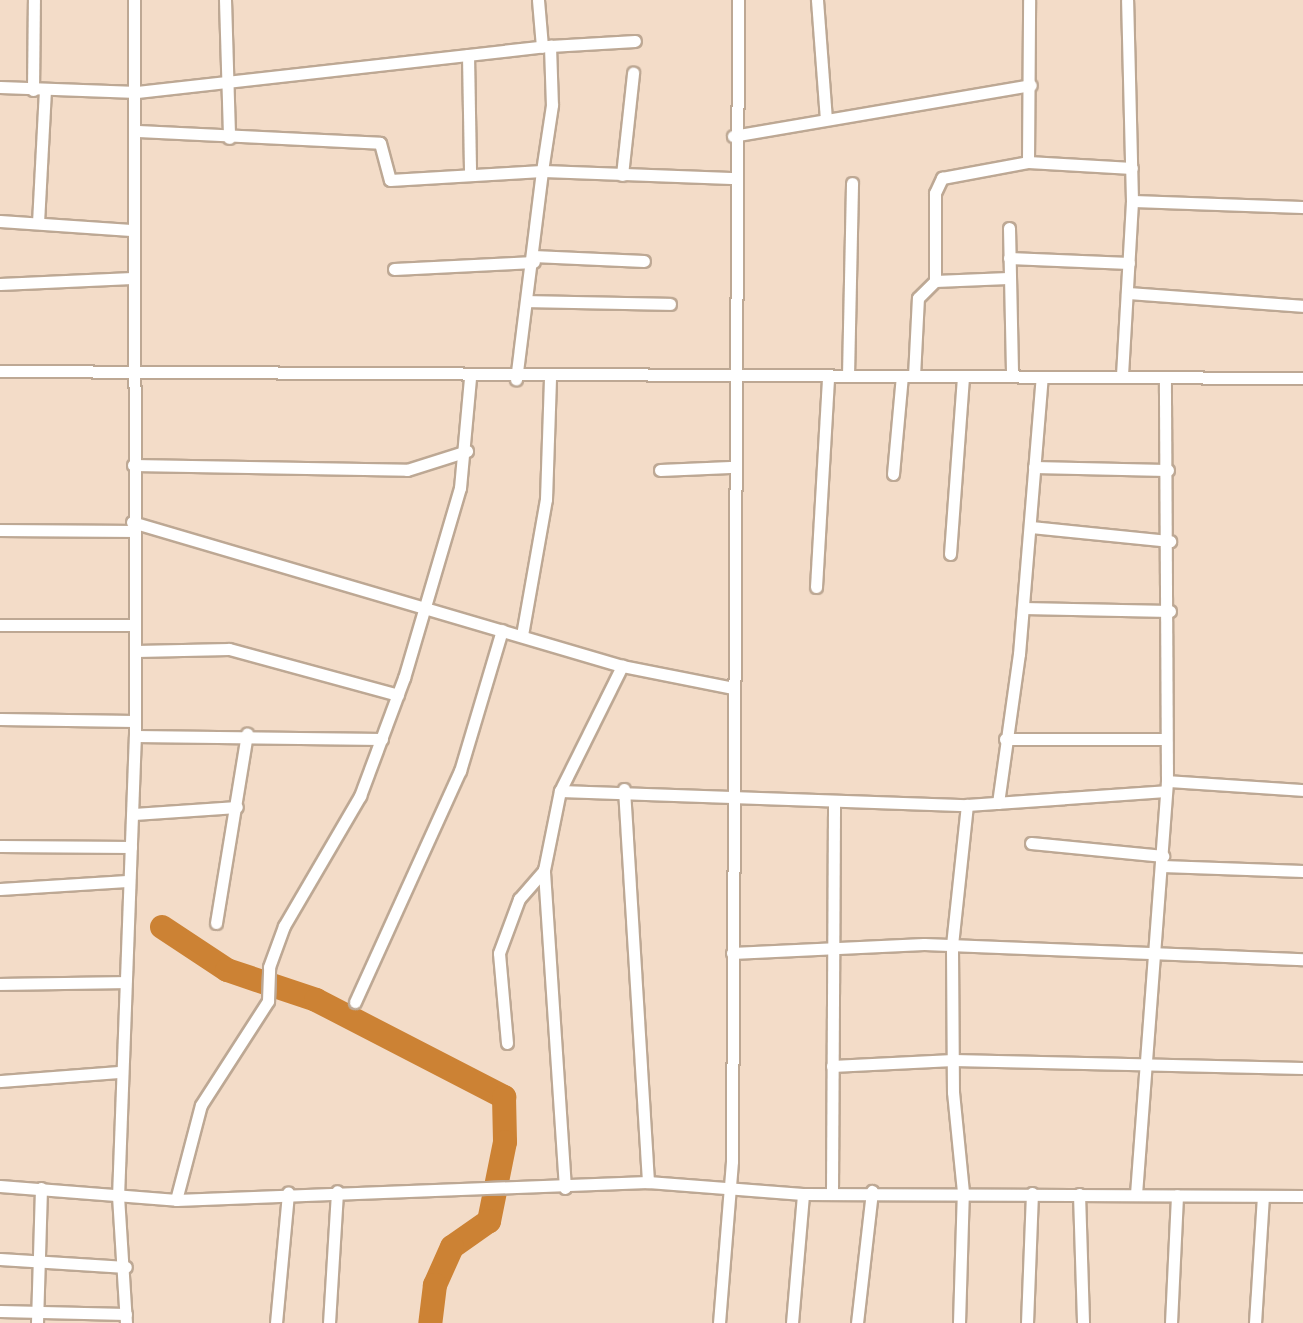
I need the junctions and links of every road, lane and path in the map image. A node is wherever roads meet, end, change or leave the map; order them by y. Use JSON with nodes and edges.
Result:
{"nodes":[{"id":1,"x":34,"y":0,"type":"edge"},
{"id":2,"x":134,"y":0,"type":"edge"},
{"id":3,"x":225,"y":0,"type":"edge"},
{"id":4,"x":538,"y":0,"type":"edge"},
{"id":5,"x":738,"y":0,"type":"edge"},
{"id":6,"x":817,"y":0,"type":"edge"},
{"id":7,"x":1029,"y":0,"type":"edge"},
{"id":8,"x":1127,"y":0,"type":"edge"},
{"id":9,"x":635,"y":41,"type":"dead end"},
{"id":10,"x":546,"y":47,"type":"junction"},
{"id":11,"x":468,"y":55,"type":"junction"},
{"id":12,"x":633,"y":73,"type":"dead end"},
{"id":13,"x":224,"y":79,"type":"junction"},
{"id":14,"x":1031,"y":85,"type":"junction"},
{"id":15,"x":0,"y":87,"type":"edge"},
{"id":16,"x":39,"y":90,"type":"junction"},
{"id":17,"x":137,"y":92,"type":"junction"},
{"id":18,"x":826,"y":119,"type":"junction"},
{"id":19,"x":138,"y":131,"type":"junction"},
{"id":20,"x":733,"y":136,"type":"junction"},
{"id":21,"x":229,"y":138,"type":"junction"},
{"id":22,"x":1028,"y":162,"type":"junction"},
{"id":23,"x":1132,"y":168,"type":"junction"},
{"id":24,"x":542,"y":171,"type":"junction"},
{"id":25,"x":470,"y":174,"type":"junction"},
{"id":26,"x":622,"y":175,"type":"junction"},
{"id":27,"x":732,"y":178,"type":"junction"},
{"id":28,"x":852,"y":183,"type":"dead end"},
{"id":29,"x":1132,"y":201,"type":"junction"},
{"id":30,"x":1303,"y":207,"type":"edge"},
{"id":31,"x":0,"y":221,"type":"edge"},
{"id":32,"x":38,"y":223,"type":"junction"},
{"id":33,"x":1009,"y":228,"type":"dead end"},
{"id":34,"x":131,"y":230,"type":"junction"},
{"id":35,"x":1009,"y":258,"type":"junction"},
{"id":36,"x":534,"y":259,"type":"junction"},
{"id":37,"x":644,"y":261,"type":"dead end"},
{"id":38,"x":1129,"y":263,"type":"junction"},
{"id":39,"x":394,"y":269,"type":"dead end"},
{"id":40,"x":132,"y":278,"type":"junction"},
{"id":41,"x":1008,"y":278,"type":"junction"},
{"id":42,"x":935,"y":281,"type":"junction"},
{"id":43,"x":0,"y":284,"type":"edge"},
{"id":44,"x":1127,"y":293,"type":"junction"},
{"id":45,"x":528,"y":301,"type":"junction"},
{"id":46,"x":670,"y":304,"type":"dead end"},
{"id":47,"x":1303,"y":306,"type":"edge"},
{"id":48,"x":0,"y":371,"type":"edge"},
{"id":49,"x":135,"y":373,"type":"junction"},
{"id":50,"x":1122,"y":375,"type":"junction"},
{"id":51,"x":828,"y":376,"type":"junction"},
{"id":52,"x":848,"y":376,"type":"junction"},
{"id":53,"x":908,"y":376,"type":"junction"},
{"id":54,"x":963,"y":376,"type":"junction"},
{"id":55,"x":1012,"y":376,"type":"junction"},
{"id":56,"x":1042,"y":377,"type":"junction"},
{"id":57,"x":1165,"y":377,"type":"junction"},
{"id":58,"x":470,"y":378,"type":"junction"},
{"id":59,"x":1303,"y":378,"type":"edge"},
{"id":60,"x":516,"y":379,"type":"junction"},
{"id":61,"x":550,"y":379,"type":"junction"},
{"id":62,"x":734,"y":380,"type":"junction"},
{"id":63,"x":467,"y":451,"type":"junction"},
{"id":64,"x":133,"y":465,"type":"junction"},
{"id":65,"x":730,"y":467,"type":"junction"},
{"id":66,"x":1034,"y":467,"type":"junction"},
{"id":67,"x":660,"y":470,"type":"dead end"},
{"id":68,"x":1168,"y":470,"type":"junction"},
{"id":69,"x":893,"y":474,"type":"dead end"},
{"id":70,"x":132,"y":526,"type":"junction"},
{"id":71,"x":1031,"y":527,"type":"junction"},
{"id":72,"x":0,"y":530,"type":"edge"},
{"id":73,"x":1170,"y":541,"type":"junction"},
{"id":74,"x":950,"y":554,"type":"dead end"},
{"id":75,"x":816,"y":587,"type":"dead end"},
{"id":76,"x":1023,"y":608,"type":"junction"},
{"id":77,"x":425,"y":609,"type":"junction"},
{"id":78,"x":1170,"y":611,"type":"junction"},
{"id":79,"x":0,"y":625,"type":"edge"},
{"id":80,"x":133,"y":625,"type":"junction"},
{"id":81,"x":502,"y":630,"type":"junction"},
{"id":82,"x":522,"y":635,"type":"junction"},
{"id":83,"x":136,"y":651,"type":"junction"},
{"id":84,"x":622,"y":666,"type":"junction"},
{"id":85,"x":733,"y":688,"type":"junction"},
{"id":86,"x":398,"y":695,"type":"junction"},
{"id":87,"x":0,"y":719,"type":"edge"},
{"id":88,"x":134,"y":721,"type":"junction"},
{"id":89,"x":247,"y":734,"type":"junction"},
{"id":90,"x":135,"y":736,"type":"junction"},
{"id":91,"x":382,"y":739,"type":"junction"},
{"id":92,"x":1005,"y":739,"type":"junction"},
{"id":93,"x":1166,"y":739,"type":"junction"},
{"id":94,"x":1166,"y":786,"type":"junction"},
{"id":95,"x":624,"y":789,"type":"junction"},
{"id":96,"x":1303,"y":790,"type":"edge"},
{"id":97,"x":560,"y":791,"type":"junction"},
{"id":98,"x":733,"y":802,"type":"junction"},
{"id":99,"x":834,"y":802,"type":"junction"},
{"id":100,"x":998,"y":803,"type":"junction"},
{"id":101,"x":967,"y":805,"type":"junction"},
{"id":102,"x":237,"y":807,"type":"junction"},
{"id":103,"x":134,"y":814,"type":"junction"},
{"id":104,"x":1031,"y":843,"type":"dead end"},
{"id":105,"x":0,"y":846,"type":"edge"},
{"id":106,"x":131,"y":847,"type":"junction"},
{"id":107,"x":1162,"y":861,"type":"junction"},
{"id":108,"x":544,"y":870,"type":"junction"},
{"id":109,"x":1303,"y":871,"type":"edge"},
{"id":110,"x":127,"y":881,"type":"junction"},
{"id":111,"x":0,"y":889,"type":"edge"},
{"id":112,"x":216,"y":923,"type":"dead end"},
{"id":113,"x":952,"y":945,"type":"junction"},
{"id":114,"x":833,"y":948,"type":"junction"},
{"id":115,"x":732,"y":953,"type":"junction"},
{"id":116,"x":1155,"y":955,"type":"junction"},
{"id":117,"x":1303,"y":959,"type":"edge"},
{"id":118,"x":125,"y":982,"type":"junction"},
{"id":119,"x":0,"y":984,"type":"edge"},
{"id":120,"x":355,"y":1002,"type":"dead end"},
{"id":121,"x":507,"y":1043,"type":"dead end"},
{"id":122,"x":953,"y":1060,"type":"junction"},
{"id":123,"x":832,"y":1066,"type":"junction"},
{"id":124,"x":1146,"y":1066,"type":"junction"},
{"id":125,"x":1303,"y":1068,"type":"edge"},
{"id":126,"x":120,"y":1072,"type":"junction"},
{"id":127,"x":0,"y":1081,"type":"edge"},
{"id":128,"x":648,"y":1182,"type":"junction"},
{"id":129,"x":0,"y":1186,"type":"edge"},
{"id":130,"x":41,"y":1188,"type":"junction"},
{"id":131,"x":565,"y":1188,"type":"junction"},
{"id":132,"x":337,"y":1191,"type":"junction"},
{"id":133,"x":872,"y":1191,"type":"junction"},
{"id":134,"x":832,"y":1192,"type":"junction"},
{"id":135,"x":963,"y":1192,"type":"junction"},
{"id":136,"x":288,"y":1193,"type":"junction"},
{"id":137,"x":730,"y":1193,"type":"junction"},
{"id":138,"x":1032,"y":1193,"type":"junction"},
{"id":139,"x":803,"y":1194,"type":"junction"},
{"id":140,"x":1079,"y":1194,"type":"junction"},
{"id":141,"x":1136,"y":1194,"type":"junction"},
{"id":142,"x":1177,"y":1195,"type":"junction"},
{"id":143,"x":1263,"y":1196,"type":"junction"},
{"id":144,"x":1303,"y":1196,"type":"edge"},
{"id":145,"x":118,"y":1197,"type":"junction"},
{"id":146,"x":176,"y":1200,"type":"junction"},
{"id":147,"x":0,"y":1259,"type":"edge"},
{"id":148,"x":40,"y":1262,"type":"junction"},
{"id":149,"x":126,"y":1267,"type":"junction"},
{"id":150,"x":0,"y":1311,"type":"edge"},
{"id":151,"x":38,"y":1318,"type":"edge"},
{"id":152,"x":126,"y":1318,"type":"edge"},
{"id":153,"x":276,"y":1323,"type":"edge"},
{"id":154,"x":329,"y":1323,"type":"edge"},
{"id":155,"x":719,"y":1323,"type":"edge"},
{"id":156,"x":792,"y":1323,"type":"edge"},
{"id":157,"x":857,"y":1323,"type":"edge"},
{"id":158,"x":959,"y":1323,"type":"edge"},
{"id":159,"x":1027,"y":1323,"type":"edge"},
{"id":160,"x":1083,"y":1323,"type":"edge"},
{"id":161,"x":1171,"y":1323,"type":"edge"},
{"id":162,"x":1255,"y":1323,"type":"edge"}],
"edges":[{"from":1,"to":16,"type":"street"},
{"from":2,"to":17,"type":"street"},
{"from":3,"to":13,"type":"street"},
{"from":4,"to":10,"type":"street"},
{"from":5,"to":20,"type":"street"},
{"from":6,"to":18,"type":"street"},
{"from":7,"to":14,"type":"street"},
{"from":8,"to":23,"type":"street"},
{"from":9,"to":10,"type":"street"},
{"from":10,"to":11,"type":"street"},
{"from":10,"to":24,"type":"street"},
{"from":11,"to":13,"type":"street"},
{"from":11,"to":25,"type":"street"},
{"from":12,"to":26,"type":"street"},
{"from":13,"to":17,"type":"street"},
{"from":13,"to":21,"type":"street"},
{"from":14,"to":18,"type":"street"},
{"from":14,"to":22,"type":"street"},
{"from":15,"to":16,"type":"street"},
{"from":16,"to":17,"type":"street"},
{"from":16,"to":32,"type":"street"},
{"from":17,"to":19,"type":"street"},
{"from":18,"to":20,"type":"street"},
{"from":19,"to":21,"type":"street"},
{"from":19,"to":34,"type":"street"},
{"from":20,"to":27,"type":"street"},
{"from":21,"to":25,"type":"street"},
{"from":22,"to":23,"type":"street"},
{"from":22,"to":42,"type":"street"},
{"from":23,"to":29,"type":"street"},
{"from":24,"to":25,"type":"street"},
{"from":24,"to":26,"type":"street"},
{"from":24,"to":36,"type":"street"},
{"from":26,"to":27,"type":"street"},
{"from":27,"to":62,"type":"street"},
{"from":28,"to":52,"type":"street"},
{"from":29,"to":30,"type":"street"},
{"from":29,"to":38,"type":"street"},
{"from":31,"to":32,"type":"street"},
{"from":32,"to":34,"type":"street"},
{"from":33,"to":35,"type":"street"},
{"from":34,"to":40,"type":"street"},
{"from":35,"to":38,"type":"street"},
{"from":35,"to":41,"type":"street"},
{"from":36,"to":37,"type":"street"},
{"from":36,"to":39,"type":"street"},
{"from":36,"to":45,"type":"street"},
{"from":38,"to":44,"type":"street"},
{"from":40,"to":43,"type":"street"},
{"from":40,"to":49,"type":"street"},
{"from":41,"to":42,"type":"street"},
{"from":41,"to":55,"type":"street"},
{"from":42,"to":53,"type":"street"},
{"from":44,"to":47,"type":"street"},
{"from":44,"to":50,"type":"street"},
{"from":45,"to":46,"type":"street"},
{"from":45,"to":60,"type":"street"},
{"from":48,"to":49,"type":"street"},
{"from":49,"to":58,"type":"street"},
{"from":49,"to":64,"type":"street"},
{"from":50,"to":56,"type":"street"},
{"from":50,"to":57,"type":"street"},
{"from":51,"to":52,"type":"street"},
{"from":51,"to":62,"type":"street"},
{"from":51,"to":75,"type":"street"},
{"from":52,"to":53,"type":"street"},
{"from":53,"to":54,"type":"street"},
{"from":53,"to":69,"type":"street"},
{"from":54,"to":55,"type":"street"},
{"from":54,"to":74,"type":"street"},
{"from":55,"to":56,"type":"street"},
{"from":56,"to":66,"type":"street"},
{"from":57,"to":59,"type":"street"},
{"from":57,"to":68,"type":"street"},
{"from":58,"to":60,"type":"street"},
{"from":58,"to":63,"type":"street"},
{"from":60,"to":61,"type":"street"},
{"from":61,"to":62,"type":"street"},
{"from":61,"to":82,"type":"street"},
{"from":62,"to":65,"type":"street"},
{"from":63,"to":64,"type":"street"},
{"from":63,"to":77,"type":"street"},
{"from":64,"to":70,"type":"street"},
{"from":65,"to":67,"type":"street"},
{"from":65,"to":85,"type":"street"},
{"from":66,"to":68,"type":"street"},
{"from":66,"to":71,"type":"street"},
{"from":68,"to":73,"type":"street"},
{"from":70,"to":72,"type":"street"},
{"from":70,"to":77,"type":"street"},
{"from":70,"to":80,"type":"street"},
{"from":71,"to":73,"type":"street"},
{"from":71,"to":76,"type":"street"},
{"from":73,"to":78,"type":"street"},
{"from":76,"to":78,"type":"street"},
{"from":76,"to":92,"type":"street"},
{"from":77,"to":81,"type":"street"},
{"from":77,"to":86,"type":"street"},
{"from":78,"to":93,"type":"street"},
{"from":79,"to":80,"type":"street"},
{"from":80,"to":83,"type":"street"},
{"from":81,"to":82,"type":"street"},
{"from":81,"to":120,"type":"street"},
{"from":82,"to":84,"type":"street"},
{"from":83,"to":86,"type":"street"},
{"from":83,"to":88,"type":"street"},
{"from":84,"to":85,"type":"street"},
{"from":84,"to":97,"type":"street"},
{"from":85,"to":98,"type":"street"},
{"from":86,"to":91,"type":"street"},
{"from":87,"to":88,"type":"street"},
{"from":88,"to":90,"type":"street"},
{"from":89,"to":90,"type":"street"},
{"from":89,"to":91,"type":"street"},
{"from":89,"to":102,"type":"street"},
{"from":90,"to":103,"type":"street"},
{"from":91,"to":146,"type":"street"},
{"from":92,"to":93,"type":"street"},
{"from":92,"to":100,"type":"street"},
{"from":93,"to":94,"type":"street"},
{"from":94,"to":96,"type":"street"},
{"from":94,"to":100,"type":"street"},
{"from":94,"to":107,"type":"street"},
{"from":95,"to":97,"type":"street"},
{"from":95,"to":98,"type":"street"},
{"from":95,"to":128,"type":"street"},
{"from":97,"to":108,"type":"street"},
{"from":98,"to":99,"type":"street"},
{"from":98,"to":115,"type":"street"},
{"from":99,"to":101,"type":"street"},
{"from":99,"to":114,"type":"street"},
{"from":100,"to":101,"type":"street"},
{"from":101,"to":113,"type":"street"},
{"from":102,"to":103,"type":"street"},
{"from":102,"to":112,"type":"street"},
{"from":103,"to":106,"type":"street"},
{"from":104,"to":107,"type":"street"},
{"from":105,"to":106,"type":"street"},
{"from":106,"to":110,"type":"street"},
{"from":107,"to":109,"type":"street"},
{"from":107,"to":116,"type":"street"},
{"from":108,"to":121,"type":"street"},
{"from":108,"to":131,"type":"street"},
{"from":110,"to":111,"type":"street"},
{"from":110,"to":118,"type":"street"},
{"from":113,"to":114,"type":"street"},
{"from":113,"to":116,"type":"street"},
{"from":113,"to":122,"type":"street"},
{"from":114,"to":115,"type":"street"},
{"from":114,"to":123,"type":"street"},
{"from":115,"to":137,"type":"street"},
{"from":116,"to":117,"type":"street"},
{"from":116,"to":124,"type":"street"},
{"from":118,"to":119,"type":"street"},
{"from":118,"to":126,"type":"street"},
{"from":122,"to":123,"type":"street"},
{"from":122,"to":124,"type":"street"},
{"from":122,"to":135,"type":"street"},
{"from":123,"to":134,"type":"street"},
{"from":124,"to":125,"type":"street"},
{"from":124,"to":141,"type":"street"},
{"from":126,"to":127,"type":"street"},
{"from":126,"to":145,"type":"street"},
{"from":128,"to":131,"type":"street"},
{"from":128,"to":137,"type":"street"},
{"from":129,"to":130,"type":"street"},
{"from":130,"to":145,"type":"street"},
{"from":130,"to":148,"type":"street"},
{"from":131,"to":132,"type":"street"},
{"from":132,"to":136,"type":"street"},
{"from":132,"to":154,"type":"street"},
{"from":133,"to":134,"type":"street"},
{"from":133,"to":135,"type":"street"},
{"from":133,"to":157,"type":"street"},
{"from":134,"to":139,"type":"street"},
{"from":135,"to":138,"type":"street"},
{"from":135,"to":158,"type":"street"},
{"from":136,"to":146,"type":"street"},
{"from":136,"to":153,"type":"street"},
{"from":137,"to":139,"type":"street"},
{"from":137,"to":155,"type":"street"},
{"from":138,"to":140,"type":"street"},
{"from":138,"to":159,"type":"street"},
{"from":139,"to":156,"type":"street"},
{"from":140,"to":141,"type":"street"},
{"from":140,"to":160,"type":"street"},
{"from":141,"to":142,"type":"street"},
{"from":142,"to":143,"type":"street"},
{"from":142,"to":161,"type":"street"},
{"from":143,"to":144,"type":"street"},
{"from":143,"to":162,"type":"street"},
{"from":145,"to":146,"type":"street"},
{"from":145,"to":149,"type":"street"},
{"from":147,"to":148,"type":"street"},
{"from":148,"to":149,"type":"street"},
{"from":148,"to":151,"type":"street"},
{"from":149,"to":152,"type":"street"},
{"from":150,"to":151,"type":"street"},
{"from":151,"to":152,"type":"street"}]}
